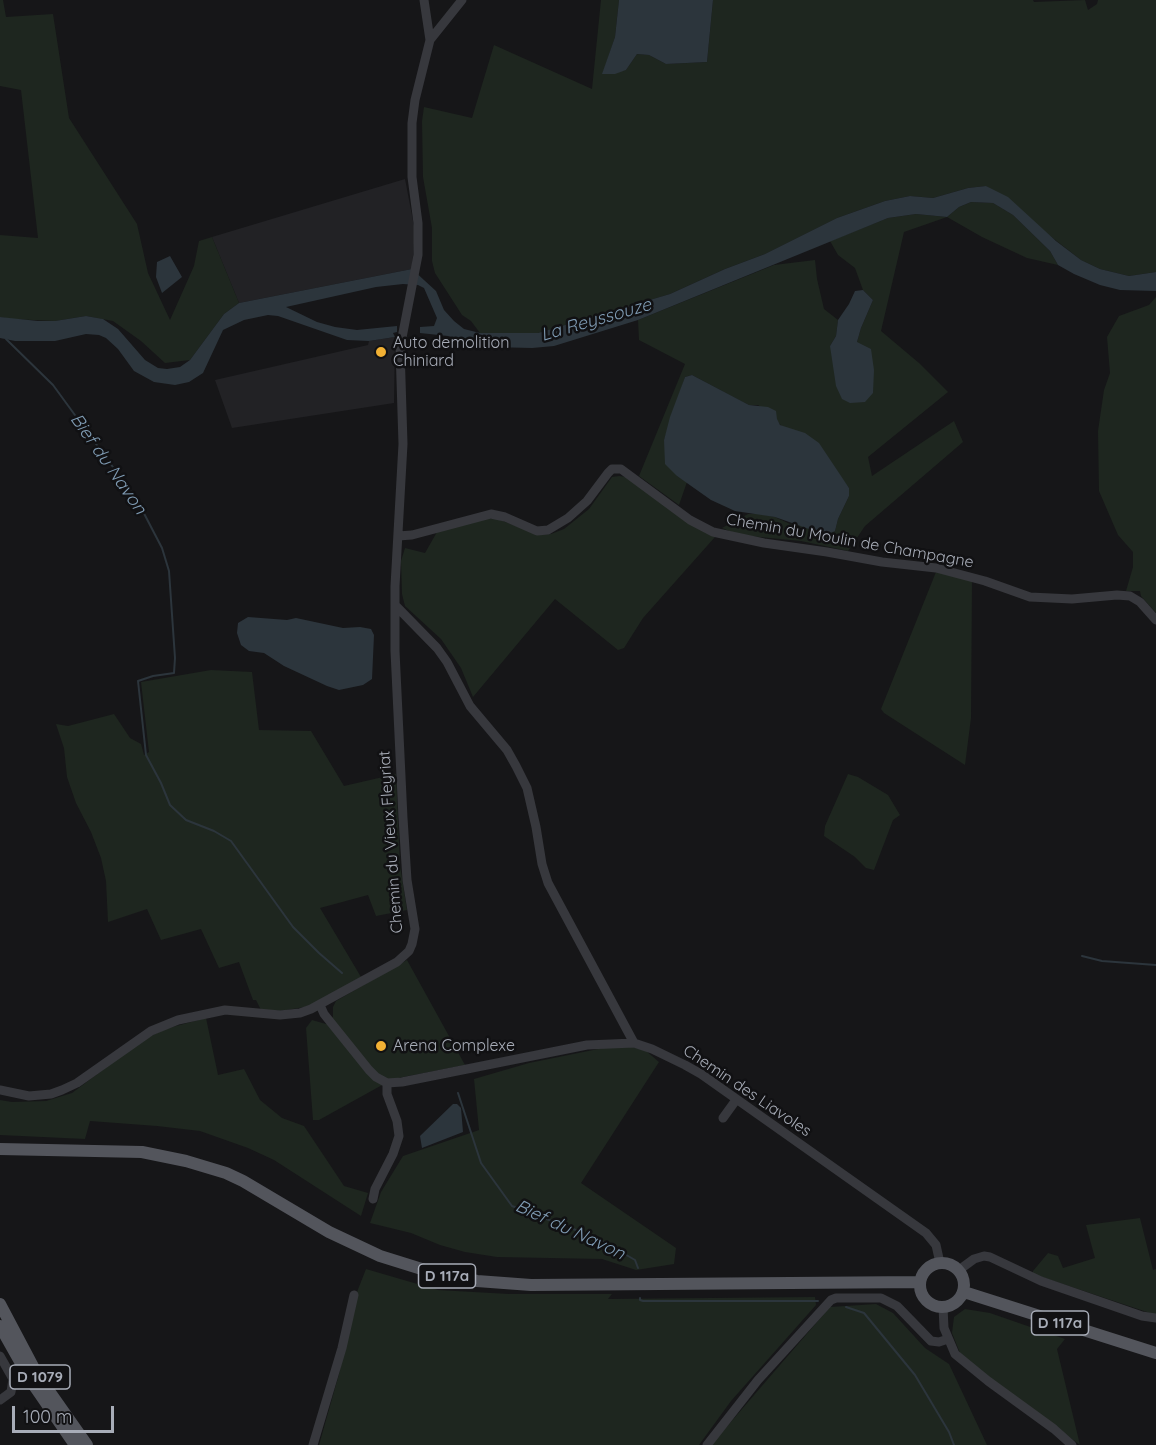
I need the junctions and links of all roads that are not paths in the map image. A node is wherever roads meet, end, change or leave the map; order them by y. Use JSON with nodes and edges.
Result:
{"nodes":[{"id":1,"x":424,"y":0,"type":"edge"},
{"id":2,"x":462,"y":0,"type":"edge"},
{"id":3,"x":430,"y":40,"type":"junction"},
{"id":4,"x":398,"y":536,"type":"junction"},
{"id":5,"x":395,"y":605,"type":"junction"},
{"id":6,"x":1156,"y":620,"type":"edge"},
{"id":7,"x":320,"y":1005,"type":"junction"},
{"id":8,"x":634,"y":1043,"type":"junction"},
{"id":9,"x":387,"y":1083,"type":"junction"},
{"id":10,"x":0,"y":1090,"type":"edge"},
{"id":11,"x":736,"y":1100,"type":"junction"},
{"id":12,"x":723,"y":1118,"type":"dead end"},
{"id":13,"x":0,"y":1149,"type":"edge"},
{"id":14,"x":373,"y":1199,"type":"dead end"},
{"id":15,"x":940,"y":1263,"type":"junction"},
{"id":16,"x":959,"y":1270,"type":"junction"},
{"id":17,"x":920,"y":1282,"type":"junction"},
{"id":18,"x":964,"y":1292,"type":"junction"},
{"id":19,"x":354,"y":1295,"type":"dead end"},
{"id":20,"x":0,"y":1305,"type":"edge"},
{"id":21,"x":943,"y":1307,"type":"junction"},
{"id":22,"x":1156,"y":1318,"type":"edge"},
{"id":23,"x":0,"y":1326,"type":"edge"},
{"id":24,"x":948,"y":1339,"type":"junction"},
{"id":25,"x":1156,"y":1353,"type":"edge"},
{"id":26,"x":0,"y":1356,"type":"edge"},
{"id":27,"x":0,"y":1400,"type":"edge"},
{"id":28,"x":75,"y":1445,"type":"edge"},
{"id":29,"x":87,"y":1445,"type":"edge"},
{"id":30,"x":313,"y":1445,"type":"edge"},
{"id":31,"x":707,"y":1445,"type":"edge"},
{"id":32,"x":1072,"y":1445,"type":"edge"}],
"edges":[{"from":1,"to":3,"type":"street"},
{"from":2,"to":3,"type":"street"},
{"from":3,"to":4,"type":"street","name":"Chemin du Vieux Fleyriat"},
{"from":4,"to":5,"type":"street","name":"Chemin du Vieux Fleyriat"},
{"from":4,"to":6,"type":"street","name":"Chemin du Moulin de Champagne"},
{"from":5,"to":7,"type":"street","name":"Chemin du Vieux Fleyriat"},
{"from":5,"to":8,"type":"street"},
{"from":7,"to":9,"type":"street"},
{"from":7,"to":10,"type":"street","name":"Chemin du Vieux Fleyriat"},
{"from":8,"to":9,"type":"street","name":"Chemin des Liavoles"},
{"from":8,"to":11,"type":"street","name":"Chemin des Liavoles"},
{"from":9,"to":14,"type":"street"},
{"from":11,"to":12,"type":"street"},
{"from":11,"to":15,"type":"street","name":"Chemin des Liavoles"},
{"from":13,"to":17,"type":"main road","number":"D 117a"},
{"from":15,"to":16,"type":"main road"},
{"from":15,"to":17,"type":"main road"},
{"from":16,"to":18,"type":"main road"},
{"from":16,"to":22,"type":"street"},
{"from":17,"to":21,"type":"main road"},
{"from":18,"to":21,"type":"main road"},
{"from":18,"to":25,"type":"main road","number":"D 117a"},
{"from":19,"to":30,"type":"street"},
{"from":20,"to":29,"type":"main road","number":"D 1079"},
{"from":21,"to":24,"type":"street"},
{"from":23,"to":28,"type":"main road","number":"D 1079"},
{"from":24,"to":31,"type":"street"},
{"from":24,"to":32,"type":"street"},
{"from":26,"to":27,"type":"street"}]}
